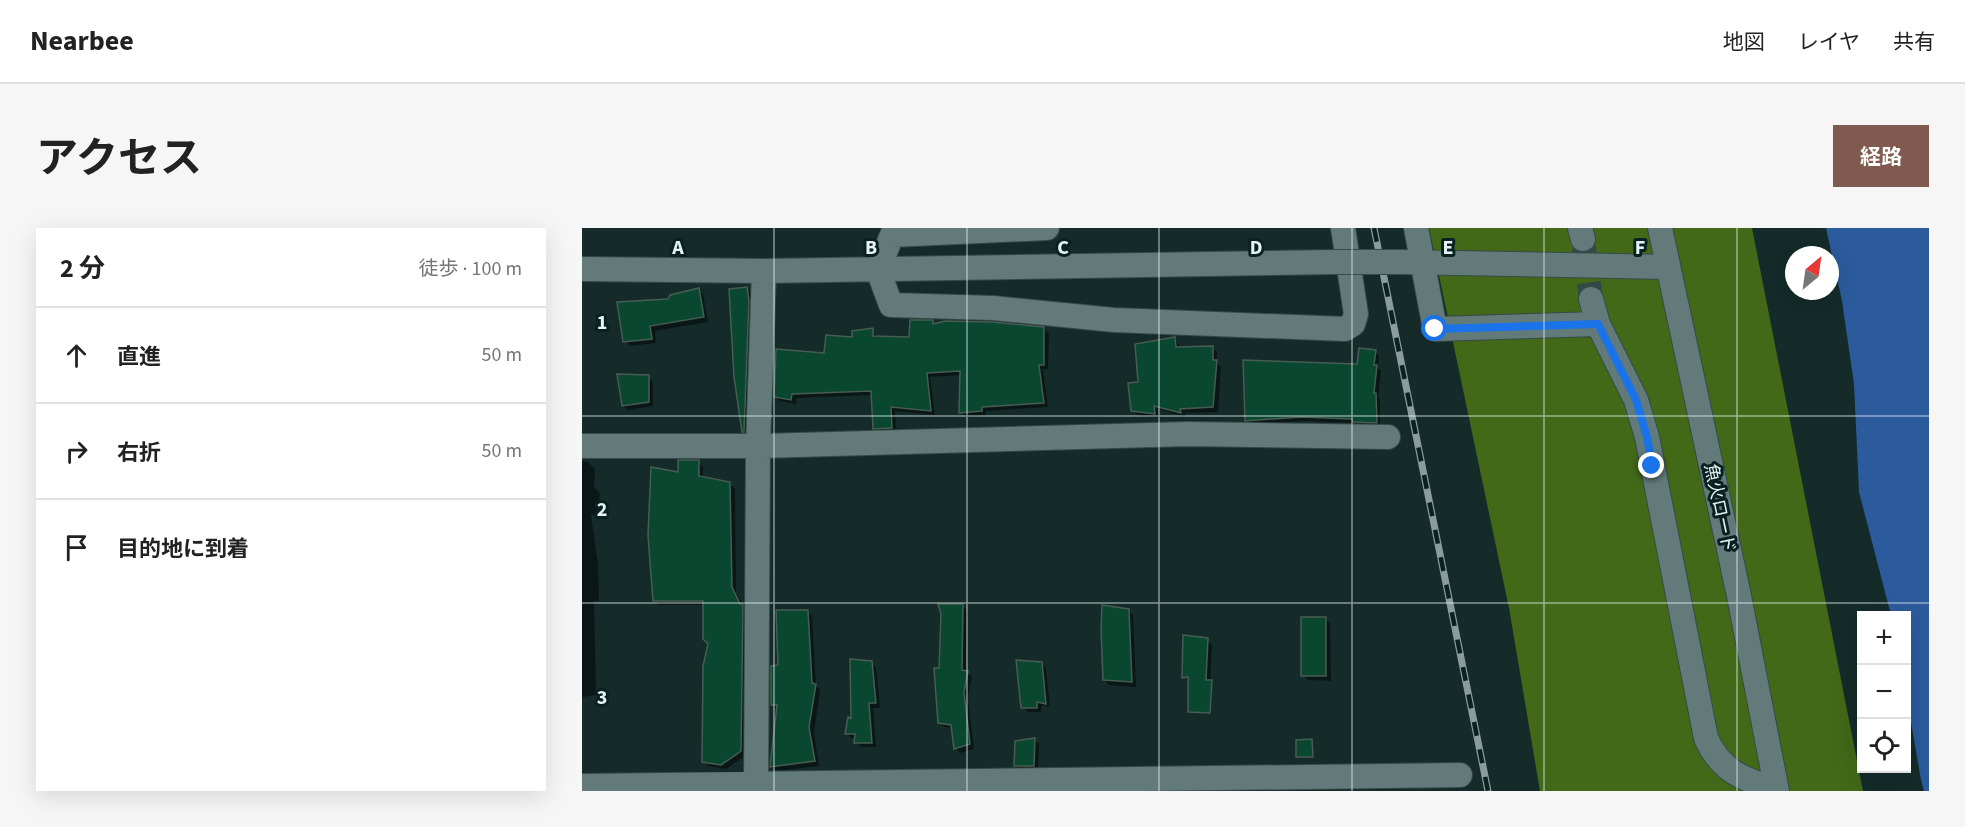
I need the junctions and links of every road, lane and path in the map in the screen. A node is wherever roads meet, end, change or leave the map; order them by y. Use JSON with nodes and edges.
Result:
{"nodes":[{"id":1,"x":1047,"y":228,"type":"edge"},
{"id":2,"x":1343,"y":228,"type":"edge"},
{"id":3,"x":1416,"y":228,"type":"edge"},
{"id":4,"x":1660,"y":228,"type":"edge"},
{"id":5,"x":1412,"y":262,"type":"junction"},
{"id":6,"x":1668,"y":267,"type":"junction"},
{"id":7,"x":582,"y":269,"type":"edge"},
{"id":8,"x":878,"y":270,"type":"junction"},
{"id":9,"x":764,"y":271,"type":"junction"},
{"id":10,"x":1591,"y":299,"type":"tunnel mouth"},
{"id":11,"x":1598,"y":324,"type":"junction"},
{"id":12,"x":1388,"y":437,"type":"dead end"},
{"id":13,"x":582,"y":446,"type":"edge"},
{"id":14,"x":758,"y":446,"type":"junction"},
{"id":15,"x":1460,"y":775,"type":"dead end"},
{"id":16,"x":1320,"y":784,"type":"edge"},
{"id":17,"x":1207,"y":785,"type":"edge"},
{"id":18,"x":582,"y":786,"type":"edge"},
{"id":19,"x":1080,"y":786,"type":"edge"},
{"id":20,"x":756,"y":788,"type":"edge"},
{"id":21,"x":1777,"y":790,"type":"edge"}],
"edges":[{"from":1,"to":8,"type":"street"},
{"from":2,"to":8,"type":"street"},
{"from":3,"to":5,"type":"street"},
{"from":4,"to":6,"type":"street","name":"魚火ロード"},
{"from":5,"to":6,"type":"street"},
{"from":5,"to":8,"type":"street","bridge":true},
{"from":5,"to":11,"type":"street"},
{"from":6,"to":21,"type":"street","name":"魚火ロード"},
{"from":7,"to":9,"type":"street"},
{"from":8,"to":9,"type":"street"},
{"from":9,"to":14,"type":"street"},
{"from":10,"to":11,"type":"street"},
{"from":11,"to":21,"type":"street"},
{"from":12,"to":14,"type":"street"},
{"from":13,"to":14,"type":"street"},
{"from":14,"to":20,"type":"street"},
{"from":15,"to":16,"type":"street"},
{"from":16,"to":17,"type":"street"},
{"from":17,"to":19,"type":"street"},
{"from":18,"to":20,"type":"street"},
{"from":19,"to":20,"type":"street"}]}
